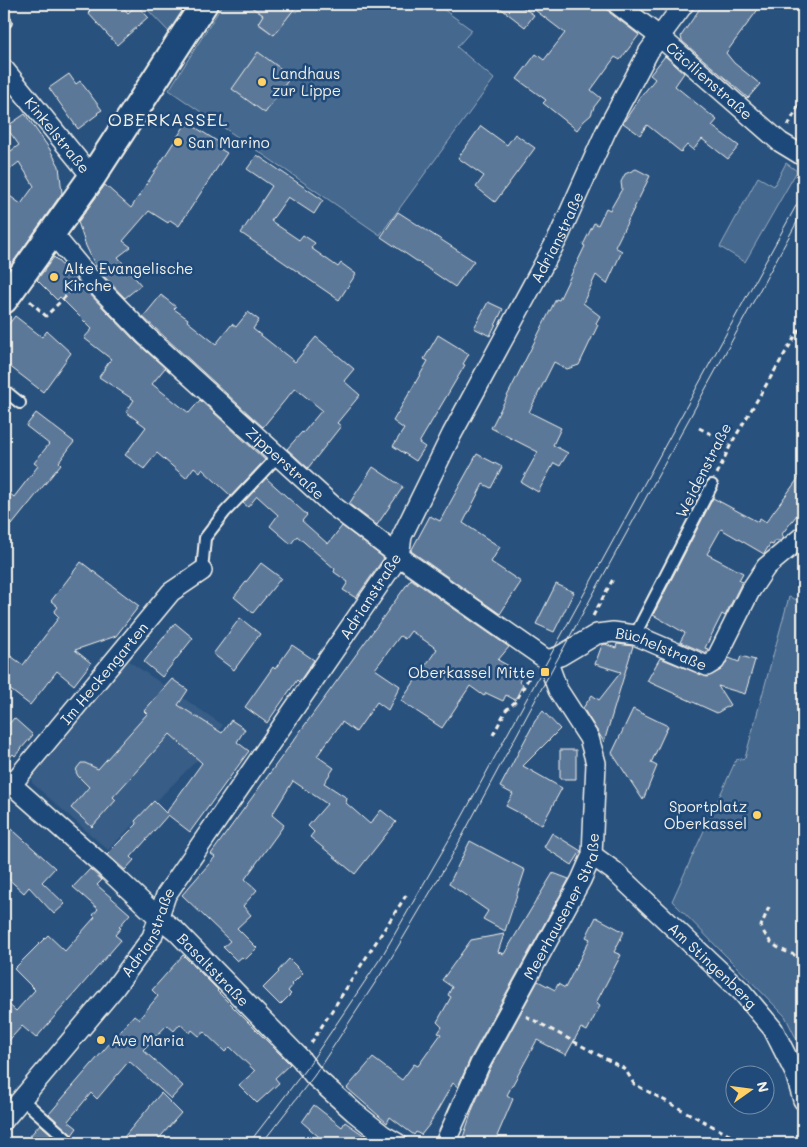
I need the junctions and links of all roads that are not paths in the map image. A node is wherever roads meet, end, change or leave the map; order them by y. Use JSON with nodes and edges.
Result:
{"nodes":[{"id":1,"x":204,"y":4,"type":"edge"},
{"id":2,"x":617,"y":4,"type":"edge"},
{"id":3,"x":684,"y":4,"type":"edge"},
{"id":4,"x":660,"y":38,"type":"junction"},
{"id":5,"x":4,"y":69,"type":"edge"},
{"id":6,"x":803,"y":156,"type":"edge"},
{"id":7,"x":92,"y":177,"type":"junction"},
{"id":8,"x":52,"y":233,"type":"junction"},
{"id":9,"x":9,"y":294,"type":"edge"},
{"id":10,"x":4,"y":390,"type":"edge"},
{"id":11,"x":20,"y":403,"type":"dead end"},
{"id":12,"x":278,"y":456,"type":"junction"},
{"id":13,"x":712,"y":485,"type":"road end"},
{"id":14,"x":803,"y":536,"type":"edge"},
{"id":15,"x":399,"y":556,"type":"junction"},
{"id":16,"x":202,"y":572,"type":"joint"},
{"id":17,"x":636,"y":635,"type":"junction"},
{"id":18,"x":544,"y":658,"type":"junction"},
{"id":19,"x":8,"y":781,"type":"edge"},
{"id":20,"x":592,"y":854,"type":"junction"},
{"id":21,"x":158,"y":917,"type":"junction"},
{"id":22,"x":22,"y":1099,"type":"junction"},
{"id":23,"x":803,"y":1100,"type":"edge"},
{"id":24,"x":4,"y":1120,"type":"edge"},
{"id":25,"x":68,"y":1140,"type":"dead end"},
{"id":26,"x":397,"y":1143,"type":"edge"},
{"id":27,"x":445,"y":1143,"type":"edge"}],
"edges":[{"from":1,"to":7,"type":"main road"},
{"from":2,"to":4,"type":"street","name":"Cäcilienstraße"},
{"from":3,"to":4,"type":"street","name":"Adrianstraße"},
{"from":4,"to":6,"type":"street","name":"Cäcilienstraße"},
{"from":4,"to":15,"type":"street","name":"Adrianstraße"},
{"from":5,"to":7,"type":"street","name":"Kinkelstraße"},
{"from":7,"to":8,"type":"main road"},
{"from":8,"to":9,"type":"main road"},
{"from":8,"to":12,"type":"street","name":"Zipperstraße"},
{"from":10,"to":11,"type":"lane"},
{"from":12,"to":15,"type":"street","name":"Zipperstraße"},
{"from":12,"to":16,"type":"lane"},
{"from":13,"to":17,"type":"lane","name":"Weidenstraße"},
{"from":14,"to":17,"type":"street","name":"Büchelstraße"},
{"from":15,"to":18,"type":"street","name":"Zipperstraße"},
{"from":15,"to":21,"type":"street","name":"Adrianstraße"},
{"from":16,"to":19,"type":"street","name":"Im Heckengarten"},
{"from":17,"to":18,"type":"street","name":"Büchelstraße"},
{"from":18,"to":20,"type":"street","name":"Meerhausener Straße"},
{"from":19,"to":21,"type":"street","name":"Basaltstraße"},
{"from":20,"to":23,"type":"street","name":"Am Stingenberg"},
{"from":20,"to":27,"type":"street","name":"Meerhausener Straße"},
{"from":21,"to":22,"type":"street","name":"Adrianstraße"},
{"from":21,"to":26,"type":"street","name":"Basaltstraße"},
{"from":22,"to":24,"type":"street","name":"Adrianstraße"},
{"from":22,"to":25,"type":"lane"}]}
